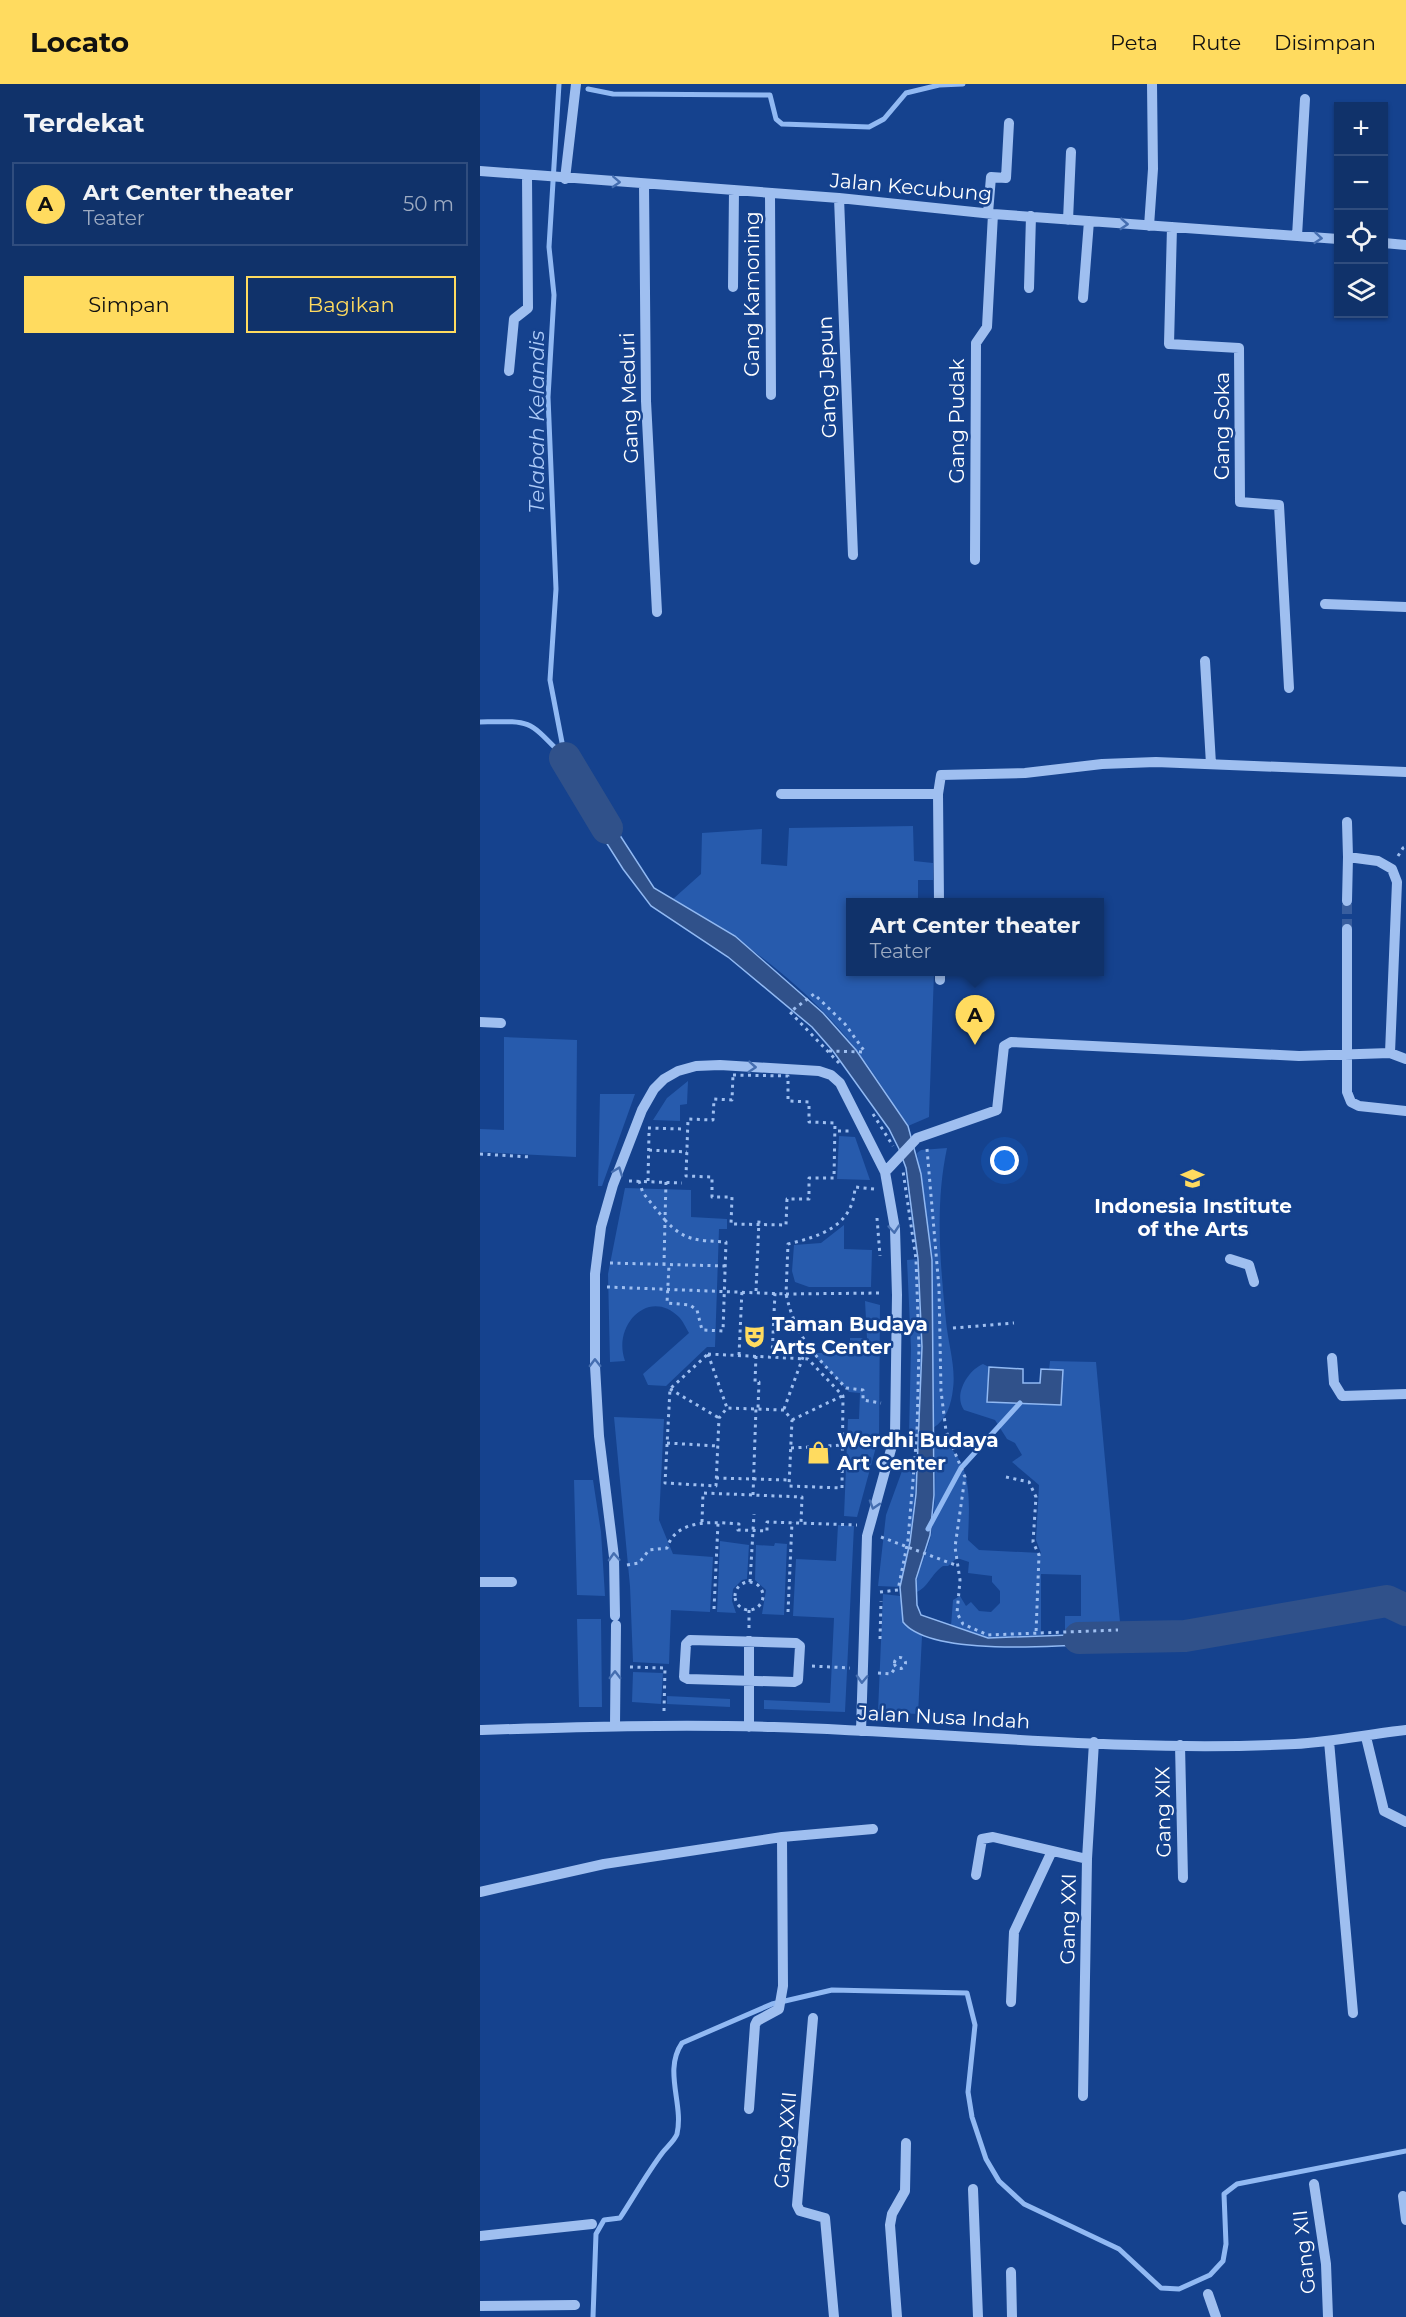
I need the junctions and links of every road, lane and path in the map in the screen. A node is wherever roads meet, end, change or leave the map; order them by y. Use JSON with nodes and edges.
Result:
{"nodes":[{"id":1,"x":576,"y":84,"type":"edge"},
{"id":2,"x":1152,"y":84,"type":"edge"},
{"id":3,"x":1305,"y":99,"type":"dead end"},
{"id":4,"x":1009,"y":123,"type":"dead end"},
{"id":5,"x":1071,"y":152,"type":"dead end"},
{"id":6,"x":480,"y":171,"type":"edge"},
{"id":7,"x":527,"y":176,"type":"junction"},
{"id":8,"x":561,"y":179,"type":"junction"},
{"id":9,"x":644,"y":184,"type":"junction"},
{"id":10,"x":734,"y":190,"type":"junction"},
{"id":11,"x":770,"y":193,"type":"junction"},
{"id":12,"x":839,"y":198,"type":"junction"},
{"id":13,"x":991,"y":214,"type":"junction"},
{"id":14,"x":1031,"y":216,"type":"junction"},
{"id":15,"x":1068,"y":219,"type":"junction"},
{"id":16,"x":1089,"y":221,"type":"junction"},
{"id":17,"x":1149,"y":226,"type":"junction"},
{"id":18,"x":1172,"y":227,"type":"junction"},
{"id":19,"x":1297,"y":236,"type":"junction"},
{"id":20,"x":1334,"y":239,"type":"edge"},
{"id":21,"x":1388,"y":243,"type":"edge"},
{"id":22,"x":1406,"y":244,"type":"edge"},
{"id":23,"x":733,"y":287,"type":"dead end"},
{"id":24,"x":1029,"y":288,"type":"dead end"},
{"id":25,"x":1083,"y":298,"type":"dead end"},
{"id":26,"x":509,"y":371,"type":"dead end"},
{"id":27,"x":771,"y":395,"type":"dead end"},
{"id":28,"x":852,"y":555,"type":"dead end"},
{"id":29,"x":975,"y":560,"type":"dead end"},
{"id":30,"x":1325,"y":604,"type":"dead end"},
{"id":31,"x":1406,"y":607,"type":"edge"},
{"id":32,"x":657,"y":612,"type":"dead end"},
{"id":33,"x":1205,"y":661,"type":"dead end"},
{"id":34,"x":1289,"y":688,"type":"dead end"},
{"id":35,"x":1211,"y":764,"type":"junction"},
{"id":36,"x":1406,"y":772,"type":"edge"},
{"id":37,"x":781,"y":794,"type":"dead end"},
{"id":38,"x":938,"y":794,"type":"junction"},
{"id":39,"x":1347,"y":822,"type":"dead end"},
{"id":40,"x":1348,"y":857,"type":"junction"},
{"id":41,"x":939,"y":898,"type":"edge"},
{"id":42,"x":1347,"y":901,"type":"tunnel mouth"},
{"id":43,"x":1347,"y":929,"type":"tunnel mouth"},
{"id":44,"x":480,"y":1022,"type":"edge"},
{"id":45,"x":501,"y":1023,"type":"dead end"},
{"id":46,"x":831,"y":1051,"type":"joint"},
{"id":47,"x":1390,"y":1053,"type":"junction"},
{"id":48,"x":1348,"y":1056,"type":"junction"},
{"id":49,"x":1406,"y":1059,"type":"edge"},
{"id":50,"x":727,"y":1069,"type":"dead end"},
{"id":51,"x":795,"y":1071,"type":"dead end"},
{"id":52,"x":1406,"y":1111,"type":"edge"},
{"id":53,"x":649,"y":1122,"type":"dead end"},
{"id":54,"x":648,"y":1128,"type":"junction"},
{"id":55,"x":683,"y":1129,"type":"dead end"},
{"id":56,"x":920,"y":1136,"type":"junction"},
{"id":57,"x":642,"y":1138,"type":"dead end"},
{"id":58,"x":649,"y":1150,"type":"junction"},
{"id":59,"x":687,"y":1152,"type":"junction"},
{"id":60,"x":480,"y":1154,"type":"edge"},
{"id":61,"x":531,"y":1156,"type":"dead end"},
{"id":62,"x":885,"y":1172,"type":"junction"},
{"id":63,"x":873,"y":1180,"type":"dead end"},
{"id":64,"x":624,"y":1181,"type":"dead end"},
{"id":65,"x":639,"y":1181,"type":"junction"},
{"id":66,"x":648,"y":1181,"type":"junction"},
{"id":67,"x":666,"y":1182,"type":"junction"},
{"id":68,"x":682,"y":1183,"type":"dead end"},
{"id":69,"x":875,"y":1189,"type":"junction"},
{"id":70,"x":876,"y":1200,"type":"dead end"},
{"id":71,"x":877,"y":1212,"type":"dead end"},
{"id":72,"x":665,"y":1220,"type":"junction"},
{"id":73,"x":759,"y":1222,"type":"junction"},
{"id":74,"x":880,"y":1258,"type":"dead end"},
{"id":75,"x":1230,"y":1259,"type":"dead end"},
{"id":76,"x":606,"y":1260,"type":"dead end"},
{"id":77,"x":666,"y":1265,"type":"junction"},
{"id":78,"x":725,"y":1266,"type":"junction"},
{"id":79,"x":606,"y":1279,"type":"dead end"},
{"id":80,"x":882,"y":1281,"type":"dead end"},
{"id":81,"x":1254,"y":1282,"type":"dead end"},
{"id":82,"x":606,"y":1287,"type":"junction"},
{"id":83,"x":668,"y":1289,"type":"junction"},
{"id":84,"x":724,"y":1290,"type":"junction"},
{"id":85,"x":742,"y":1290,"type":"junction"},
{"id":86,"x":756,"y":1292,"type":"junction"},
{"id":87,"x":775,"y":1293,"type":"junction"},
{"id":88,"x":883,"y":1293,"type":"junction"},
{"id":89,"x":786,"y":1294,"type":"junction"},
{"id":90,"x":605,"y":1296,"type":"dead end"},
{"id":91,"x":883,"y":1304,"type":"dead end"},
{"id":92,"x":1014,"y":1323,"type":"dead end"},
{"id":93,"x":953,"y":1328,"type":"dead end"},
{"id":94,"x":708,"y":1354,"type":"junction"},
{"id":95,"x":739,"y":1355,"type":"junction"},
{"id":96,"x":756,"y":1356,"type":"junction"},
{"id":97,"x":772,"y":1356,"type":"junction"},
{"id":98,"x":804,"y":1357,"type":"junction"},
{"id":99,"x":1332,"y":1358,"type":"dead end"},
{"id":100,"x":670,"y":1389,"type":"junction"},
{"id":101,"x":883,"y":1393,"type":"dead end"},
{"id":102,"x":1406,"y":1394,"type":"edge"},
{"id":103,"x":843,"y":1396,"type":"junction"},
{"id":104,"x":883,"y":1403,"type":"junction"},
{"id":105,"x":727,"y":1408,"type":"junction"},
{"id":106,"x":757,"y":1408,"type":"junction"},
{"id":107,"x":784,"y":1410,"type":"junction"},
{"id":108,"x":882,"y":1414,"type":"dead end"},
{"id":109,"x":719,"y":1418,"type":"junction"},
{"id":110,"x":792,"y":1419,"type":"junction"},
{"id":111,"x":667,"y":1443,"type":"junction"},
{"id":112,"x":843,"y":1445,"type":"junction"},
{"id":113,"x":718,"y":1446,"type":"junction"},
{"id":114,"x":791,"y":1448,"type":"junction"},
{"id":115,"x":1006,"y":1477,"type":"dead end"},
{"id":116,"x":716,"y":1478,"type":"junction"},
{"id":117,"x":753,"y":1479,"type":"junction"},
{"id":118,"x":789,"y":1480,"type":"junction"},
{"id":119,"x":753,"y":1495,"type":"junction"},
{"id":120,"x":754,"y":1514,"type":"dead end"},
{"id":121,"x":702,"y":1522,"type":"junction"},
{"id":122,"x":792,"y":1522,"type":"junction"},
{"id":123,"x":718,"y":1523,"type":"junction"},
{"id":124,"x":801,"y":1523,"type":"junction"},
{"id":125,"x":753,"y":1531,"type":"junction"},
{"id":126,"x":858,"y":1536,"type":"dead end"},
{"id":127,"x":908,"y":1549,"type":"dead end"},
{"id":128,"x":624,"y":1555,"type":"dead end"},
{"id":129,"x":958,"y":1566,"type":"junction"},
{"id":130,"x":480,"y":1582,"type":"edge"},
{"id":131,"x":512,"y":1582,"type":"dead end"},
{"id":132,"x":750,"y":1582,"type":"junction"},
{"id":133,"x":714,"y":1609,"type":"dead end"},
{"id":134,"x":788,"y":1612,"type":"dead end"},
{"id":135,"x":1118,"y":1630,"type":"dead end"},
{"id":136,"x":1036,"y":1634,"type":"junction"},
{"id":137,"x":749,"y":1641,"type":"junction"},
{"id":138,"x":799,"y":1665,"type":"junction"},
{"id":139,"x":628,"y":1667,"type":"dead end"},
{"id":140,"x":897,"y":1667,"type":"dead end"},
{"id":141,"x":878,"y":1673,"type":"dead end"},
{"id":142,"x":852,"y":1678,"type":"dead end"},
{"id":143,"x":749,"y":1681,"type":"junction"},
{"id":144,"x":615,"y":1725,"type":"junction"},
{"id":145,"x":663,"y":1725,"type":"junction"},
{"id":146,"x":749,"y":1726,"type":"junction"},
{"id":147,"x":480,"y":1730,"type":"edge"},
{"id":148,"x":1406,"y":1730,"type":"edge"},
{"id":149,"x":861,"y":1731,"type":"junction"},
{"id":150,"x":1366,"y":1737,"type":"junction"},
{"id":151,"x":1329,"y":1741,"type":"junction"},
{"id":152,"x":1094,"y":1742,"type":"junction"},
{"id":153,"x":1180,"y":1744,"type":"junction"},
{"id":154,"x":1406,"y":1822,"type":"edge"},
{"id":155,"x":873,"y":1829,"type":"dead end"},
{"id":156,"x":782,"y":1837,"type":"junction"},
{"id":157,"x":1052,"y":1851,"type":"junction"},
{"id":158,"x":1087,"y":1858,"type":"junction"},
{"id":159,"x":976,"y":1875,"type":"dead end"},
{"id":160,"x":1183,"y":1878,"type":"dead end"},
{"id":161,"x":480,"y":1892,"type":"edge"},
{"id":162,"x":1011,"y":2002,"type":"dead end"},
{"id":163,"x":1353,"y":2013,"type":"dead end"},
{"id":164,"x":813,"y":2018,"type":"dead end"},
{"id":165,"x":1083,"y":2096,"type":"dead end"},
{"id":166,"x":749,"y":2109,"type":"dead end"},
{"id":167,"x":906,"y":2143,"type":"dead end"},
{"id":168,"x":1314,"y":2184,"type":"dead end"},
{"id":169,"x":973,"y":2189,"type":"dead end"},
{"id":170,"x":1403,"y":2196,"type":"dead end"},
{"id":171,"x":1406,"y":2220,"type":"edge"},
{"id":172,"x":592,"y":2224,"type":"dead end"},
{"id":173,"x":480,"y":2236,"type":"edge"},
{"id":174,"x":1011,"y":2272,"type":"dead end"},
{"id":175,"x":1208,"y":2294,"type":"dead end"},
{"id":176,"x":575,"y":2305,"type":"dead end"},
{"id":177,"x":480,"y":2306,"type":"edge"},
{"id":178,"x":834,"y":2317,"type":"edge"},
{"id":179,"x":897,"y":2317,"type":"edge"},
{"id":180,"x":978,"y":2317,"type":"edge"},
{"id":181,"x":1012,"y":2317,"type":"edge"},
{"id":182,"x":1216,"y":2317,"type":"edge"},
{"id":183,"x":1328,"y":2317,"type":"edge"}],
"edges":[{"from":1,"to":8,"type":"street"},
{"from":2,"to":17,"type":"street"},
{"from":3,"to":19,"type":"street"},
{"from":4,"to":13,"type":"street","name":"Gang Pudak"},
{"from":5,"to":15,"type":"street"},
{"from":6,"to":7,"type":"street","name":"Jalan Kecubung"},
{"from":7,"to":8,"type":"street","name":"Jalan Kecubung"},
{"from":7,"to":26,"type":"street"},
{"from":8,"to":9,"type":"street","name":"Jalan Kecubung","one_way":true},
{"from":9,"to":10,"type":"street","name":"Jalan Kecubung"},
{"from":9,"to":32,"type":"street","name":"Gang Meduri"},
{"from":10,"to":11,"type":"street","name":"Jalan Kecubung"},
{"from":10,"to":23,"type":"street"},
{"from":11,"to":12,"type":"street","name":"Jalan Kecubung"},
{"from":11,"to":27,"type":"street","name":"Gang Kamoning"},
{"from":12,"to":13,"type":"street","name":"Jalan Kecubung"},
{"from":12,"to":28,"type":"street","name":"Gang Jepun"},
{"from":13,"to":14,"type":"street","name":"Jalan Kecubung"},
{"from":13,"to":29,"type":"street","name":"Gang Pudak"},
{"from":14,"to":15,"type":"street","name":"Jalan Kecubung"},
{"from":14,"to":24,"type":"street"},
{"from":15,"to":16,"type":"street","name":"Jalan Kecubung"},
{"from":16,"to":17,"type":"street","name":"Jalan Kecubung","one_way":true},
{"from":16,"to":25,"type":"street"},
{"from":17,"to":18,"type":"street","name":"Jalan Kecubung"},
{"from":18,"to":19,"type":"street","name":"Jalan Kecubung"},
{"from":18,"to":34,"type":"street","name":"Gang Soka"},
{"from":19,"to":20,"type":"street","name":"Jalan Kecubung","one_way":true},
{"from":21,"to":22,"type":"street"},
{"from":30,"to":31,"type":"street"},
{"from":33,"to":35,"type":"street"},
{"from":35,"to":36,"type":"street"},
{"from":35,"to":38,"type":"street"},
{"from":37,"to":38,"type":"street"},
{"from":38,"to":41,"type":"street"},
{"from":39,"to":40,"type":"street"},
{"from":40,"to":42,"type":"street"},
{"from":40,"to":47,"type":"street"},
{"from":43,"to":48,"type":"street"},
{"from":44,"to":45,"type":"street"},
{"from":46,"to":46,"type":"path"},
{"from":47,"to":48,"type":"street"},
{"from":47,"to":49,"type":"street"},
{"from":48,"to":52,"type":"street"},
{"from":48,"to":56,"type":"street"},
{"from":50,"to":51,"type":"path"},
{"from":53,"to":54,"type":"path"},
{"from":54,"to":55,"type":"path"},
{"from":54,"to":57,"type":"path"},
{"from":54,"to":58,"type":"path"},
{"from":56,"to":62,"type":"street"},
{"from":56,"to":129,"type":"path"},
{"from":58,"to":59,"type":"path"},
{"from":58,"to":66,"type":"path"},
{"from":59,"to":73,"type":"path"},
{"from":59,"to":73,"type":"path"},
{"from":60,"to":61,"type":"path"},
{"from":62,"to":69,"type":"path"},
{"from":144,"to":62,"type":"street","one_way":true},
{"from":62,"to":149,"type":"street","one_way":true},
{"from":63,"to":69,"type":"path"},
{"from":64,"to":65,"type":"path"},
{"from":65,"to":66,"type":"path"},
{"from":65,"to":72,"type":"path"},
{"from":66,"to":67,"type":"path"},
{"from":67,"to":68,"type":"path"},
{"from":67,"to":72,"type":"path"},
{"from":69,"to":70,"type":"path"},
{"from":69,"to":89,"type":"path"},
{"from":71,"to":74,"type":"path"},
{"from":72,"to":77,"type":"path"},
{"from":72,"to":78,"type":"path"},
{"from":73,"to":86,"type":"path"},
{"from":75,"to":81,"type":"street"},
{"from":76,"to":77,"type":"path"},
{"from":77,"to":78,"type":"path"},
{"from":77,"to":83,"type":"path"},
{"from":78,"to":84,"type":"path"},
{"from":79,"to":82,"type":"path"},
{"from":80,"to":88,"type":"path"},
{"from":82,"to":83,"type":"path"},
{"from":82,"to":90,"type":"path"},
{"from":83,"to":84,"type":"path"},
{"from":83,"to":84,"type":"path"},
{"from":84,"to":85,"type":"path"},
{"from":85,"to":86,"type":"path"},
{"from":85,"to":95,"type":"path"},
{"from":86,"to":87,"type":"path"},
{"from":87,"to":89,"type":"path"},
{"from":87,"to":97,"type":"path"},
{"from":88,"to":89,"type":"path"},
{"from":88,"to":91,"type":"path"},
{"from":89,"to":104,"type":"path"},
{"from":92,"to":93,"type":"path"},
{"from":94,"to":95,"type":"path"},
{"from":94,"to":100,"type":"path"},
{"from":94,"to":105,"type":"path"},
{"from":95,"to":96,"type":"path"},
{"from":96,"to":97,"type":"path"},
{"from":96,"to":106,"type":"path"},
{"from":97,"to":98,"type":"path"},
{"from":98,"to":103,"type":"path"},
{"from":98,"to":107,"type":"path"},
{"from":99,"to":102,"type":"street"},
{"from":100,"to":109,"type":"path"},
{"from":100,"to":111,"type":"path"},
{"from":101,"to":104,"type":"path"},
{"from":103,"to":110,"type":"path"},
{"from":103,"to":112,"type":"path"},
{"from":104,"to":108,"type":"path"},
{"from":105,"to":106,"type":"path"},
{"from":105,"to":109,"type":"path"},
{"from":106,"to":107,"type":"path"},
{"from":106,"to":117,"type":"path"},
{"from":107,"to":110,"type":"path"},
{"from":109,"to":113,"type":"path"},
{"from":110,"to":114,"type":"path"},
{"from":111,"to":113,"type":"path"},
{"from":111,"to":116,"type":"path"},
{"from":112,"to":114,"type":"path"},
{"from":112,"to":118,"type":"path"},
{"from":113,"to":116,"type":"path"},
{"from":114,"to":118,"type":"path"},
{"from":115,"to":136,"type":"path"},
{"from":116,"to":117,"type":"path"},
{"from":117,"to":118,"type":"path"},
{"from":117,"to":119,"type":"path"},
{"from":119,"to":121,"type":"path"},
{"from":119,"to":124,"type":"path"},
{"from":120,"to":125,"type":"path"},
{"from":121,"to":123,"type":"path"},
{"from":121,"to":128,"type":"path"},
{"from":122,"to":124,"type":"path"},
{"from":122,"to":125,"type":"path"},
{"from":122,"to":134,"type":"path"},
{"from":123,"to":125,"type":"path"},
{"from":123,"to":133,"type":"path"},
{"from":124,"to":126,"type":"path"},
{"from":125,"to":132,"type":"path"},
{"from":127,"to":129,"type":"path"},
{"from":129,"to":136,"type":"path"},
{"from":130,"to":131,"type":"street"},
{"from":132,"to":132,"type":"path"},
{"from":135,"to":136,"type":"path"},
{"from":137,"to":138,"type":"street"},
{"from":137,"to":143,"type":"street"},
{"from":137,"to":143,"type":"street"},
{"from":138,"to":142,"type":"path"},
{"from":138,"to":143,"type":"street"},
{"from":139,"to":145,"type":"path"},
{"from":140,"to":141,"type":"path"},
{"from":143,"to":146,"type":"street"},
{"from":144,"to":145,"type":"street","name":"Jalan Nusa Indah"},
{"from":144,"to":147,"type":"street","name":"Jalan Nusa Indah"},
{"from":145,"to":146,"type":"street","name":"Jalan Nusa Indah"},
{"from":146,"to":149,"type":"street","name":"Jalan Nusa Indah"},
{"from":148,"to":150,"type":"street","name":"Jalan Nusa Indah"},
{"from":149,"to":152,"type":"street","name":"Jalan Nusa Indah"},
{"from":150,"to":151,"type":"street","name":"Jalan Nusa Indah"},
{"from":150,"to":154,"type":"street"},
{"from":151,"to":153,"type":"street","name":"Jalan Nusa Indah"},
{"from":151,"to":163,"type":"street"},
{"from":152,"to":153,"type":"street","name":"Jalan Nusa Indah"},
{"from":152,"to":158,"type":"street","name":"Gang XXI"},
{"from":153,"to":160,"type":"street","name":"Gang XIX"},
{"from":155,"to":156,"type":"street"},
{"from":156,"to":161,"type":"street"},
{"from":156,"to":166,"type":"street"},
{"from":157,"to":158,"type":"street"},
{"from":157,"to":159,"type":"street"},
{"from":157,"to":162,"type":"street"},
{"from":158,"to":165,"type":"street","name":"Gang XXI"},
{"from":164,"to":178,"type":"street","name":"Gang XXII"},
{"from":167,"to":179,"type":"street"},
{"from":168,"to":183,"type":"street","name":"Gang XII"},
{"from":169,"to":180,"type":"street"},
{"from":170,"to":171,"type":"street"},
{"from":172,"to":173,"type":"street"},
{"from":174,"to":181,"type":"street"},
{"from":175,"to":182,"type":"street"},
{"from":176,"to":177,"type":"street"}]}
